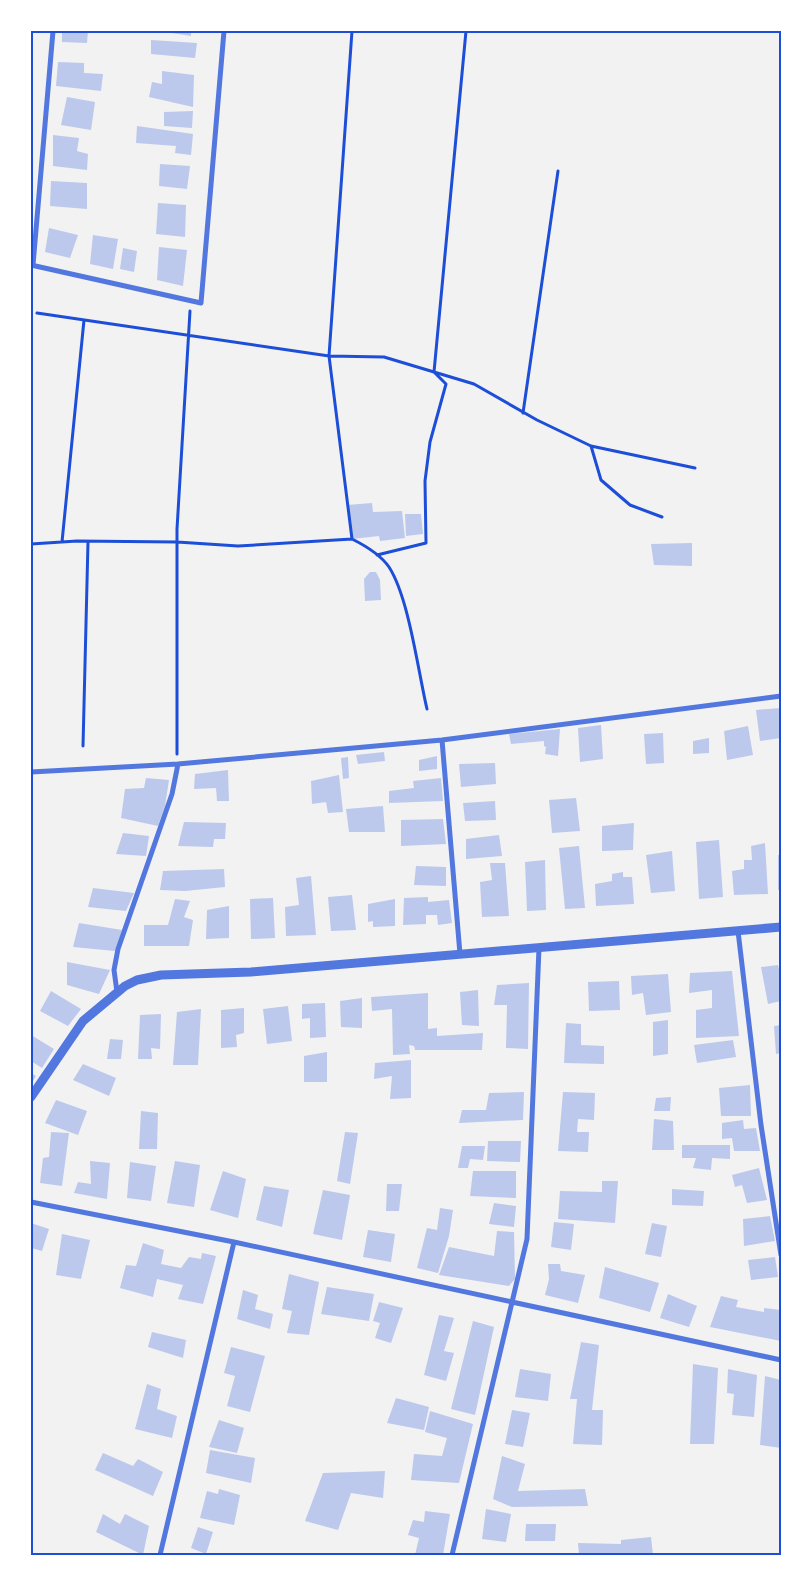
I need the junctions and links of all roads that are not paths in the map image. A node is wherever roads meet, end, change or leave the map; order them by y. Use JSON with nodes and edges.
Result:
{"nodes":[{"id":1,"x":53,"y":31,"type":"edge"},
{"id":2,"x":224,"y":31,"type":"edge"},
{"id":3,"x":32,"y":265,"type":"edge"},
{"id":4,"x":781,"y":696,"type":"edge"},
{"id":5,"x":442,"y":740,"type":"junction"},
{"id":6,"x":178,"y":764,"type":"junction"},
{"id":7,"x":31,"y":772,"type":"edge"},
{"id":8,"x":781,"y":927,"type":"edge"},
{"id":9,"x":738,"y":931,"type":"junction"},
{"id":10,"x":539,"y":948,"type":"junction"},
{"id":11,"x":460,"y":954,"type":"junction"},
{"id":12,"x":117,"y":992,"type":"junction"},
{"id":13,"x":31,"y":1097,"type":"edge"},
{"id":14,"x":31,"y":1202,"type":"edge"},
{"id":15,"x":234,"y":1242,"type":"junction"},
{"id":16,"x":781,"y":1255,"type":"edge"},
{"id":17,"x":512,"y":1304,"type":"junction"},
{"id":18,"x":781,"y":1360,"type":"edge"},
{"id":19,"x":160,"y":1555,"type":"edge"},
{"id":20,"x":452,"y":1555,"type":"edge"}],
"edges":[{"from":1,"to":3,"type":"street"},
{"from":2,"to":3,"type":"street"},
{"from":4,"to":5,"type":"street"},
{"from":5,"to":6,"type":"street"},
{"from":5,"to":11,"type":"street"},
{"from":6,"to":7,"type":"street"},
{"from":6,"to":12,"type":"street"},
{"from":8,"to":9,"type":"street"},
{"from":9,"to":10,"type":"street"},
{"from":9,"to":16,"type":"street"},
{"from":10,"to":11,"type":"street"},
{"from":10,"to":17,"type":"street"},
{"from":11,"to":12,"type":"street"},
{"from":12,"to":13,"type":"street"},
{"from":14,"to":15,"type":"street"},
{"from":15,"to":17,"type":"street"},
{"from":15,"to":19,"type":"street"},
{"from":17,"to":18,"type":"street"},
{"from":17,"to":20,"type":"street"}]}
